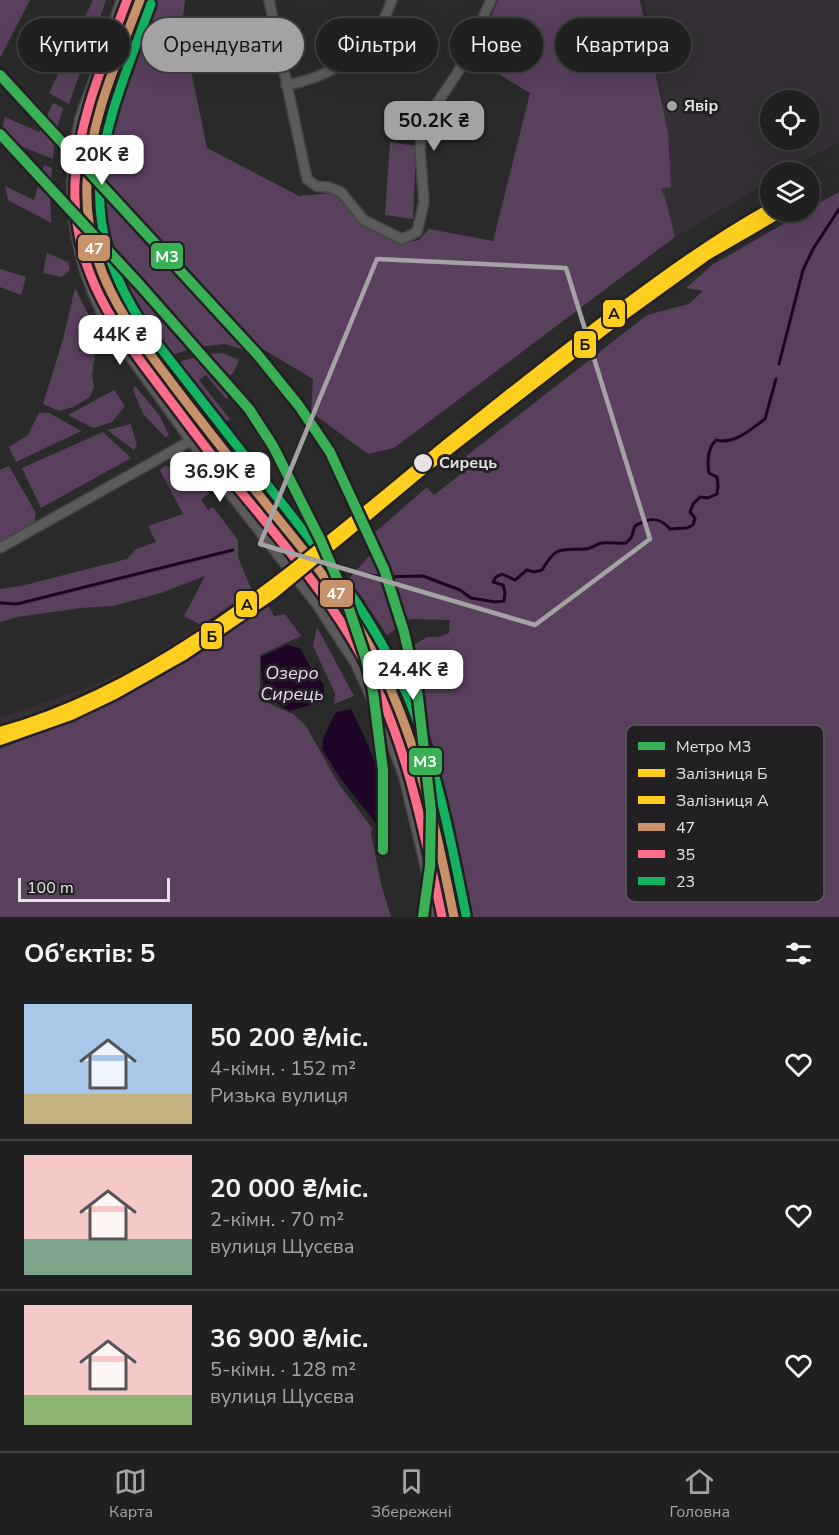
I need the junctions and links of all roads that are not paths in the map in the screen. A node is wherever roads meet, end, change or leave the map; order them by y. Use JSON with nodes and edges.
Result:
{"nodes":[{"id":1,"x":123,"y":0,"type":"edge"},
{"id":2,"x":140,"y":0,"type":"edge"},
{"id":3,"x":269,"y":0,"type":"edge"},
{"id":4,"x":392,"y":0,"type":"edge"},
{"id":5,"x":491,"y":0,"type":"edge"},
{"id":6,"x":286,"y":85,"type":"junction"},
{"id":7,"x":192,"y":440,"type":"junction"},
{"id":8,"x":0,"y":548,"type":"edge"},
{"id":9,"x":439,"y":917,"type":"edge"},
{"id":10,"x":454,"y":917,"type":"edge"}],
"edges":[{"from":1,"to":7,"type":"main road"},
{"from":2,"to":10,"type":"main road"},
{"from":3,"to":6,"type":"street"},
{"from":4,"to":6,"type":"street"},
{"from":5,"to":6,"type":"street"},
{"from":7,"to":8,"type":"street"},
{"from":7,"to":9,"type":"main road"}]}
